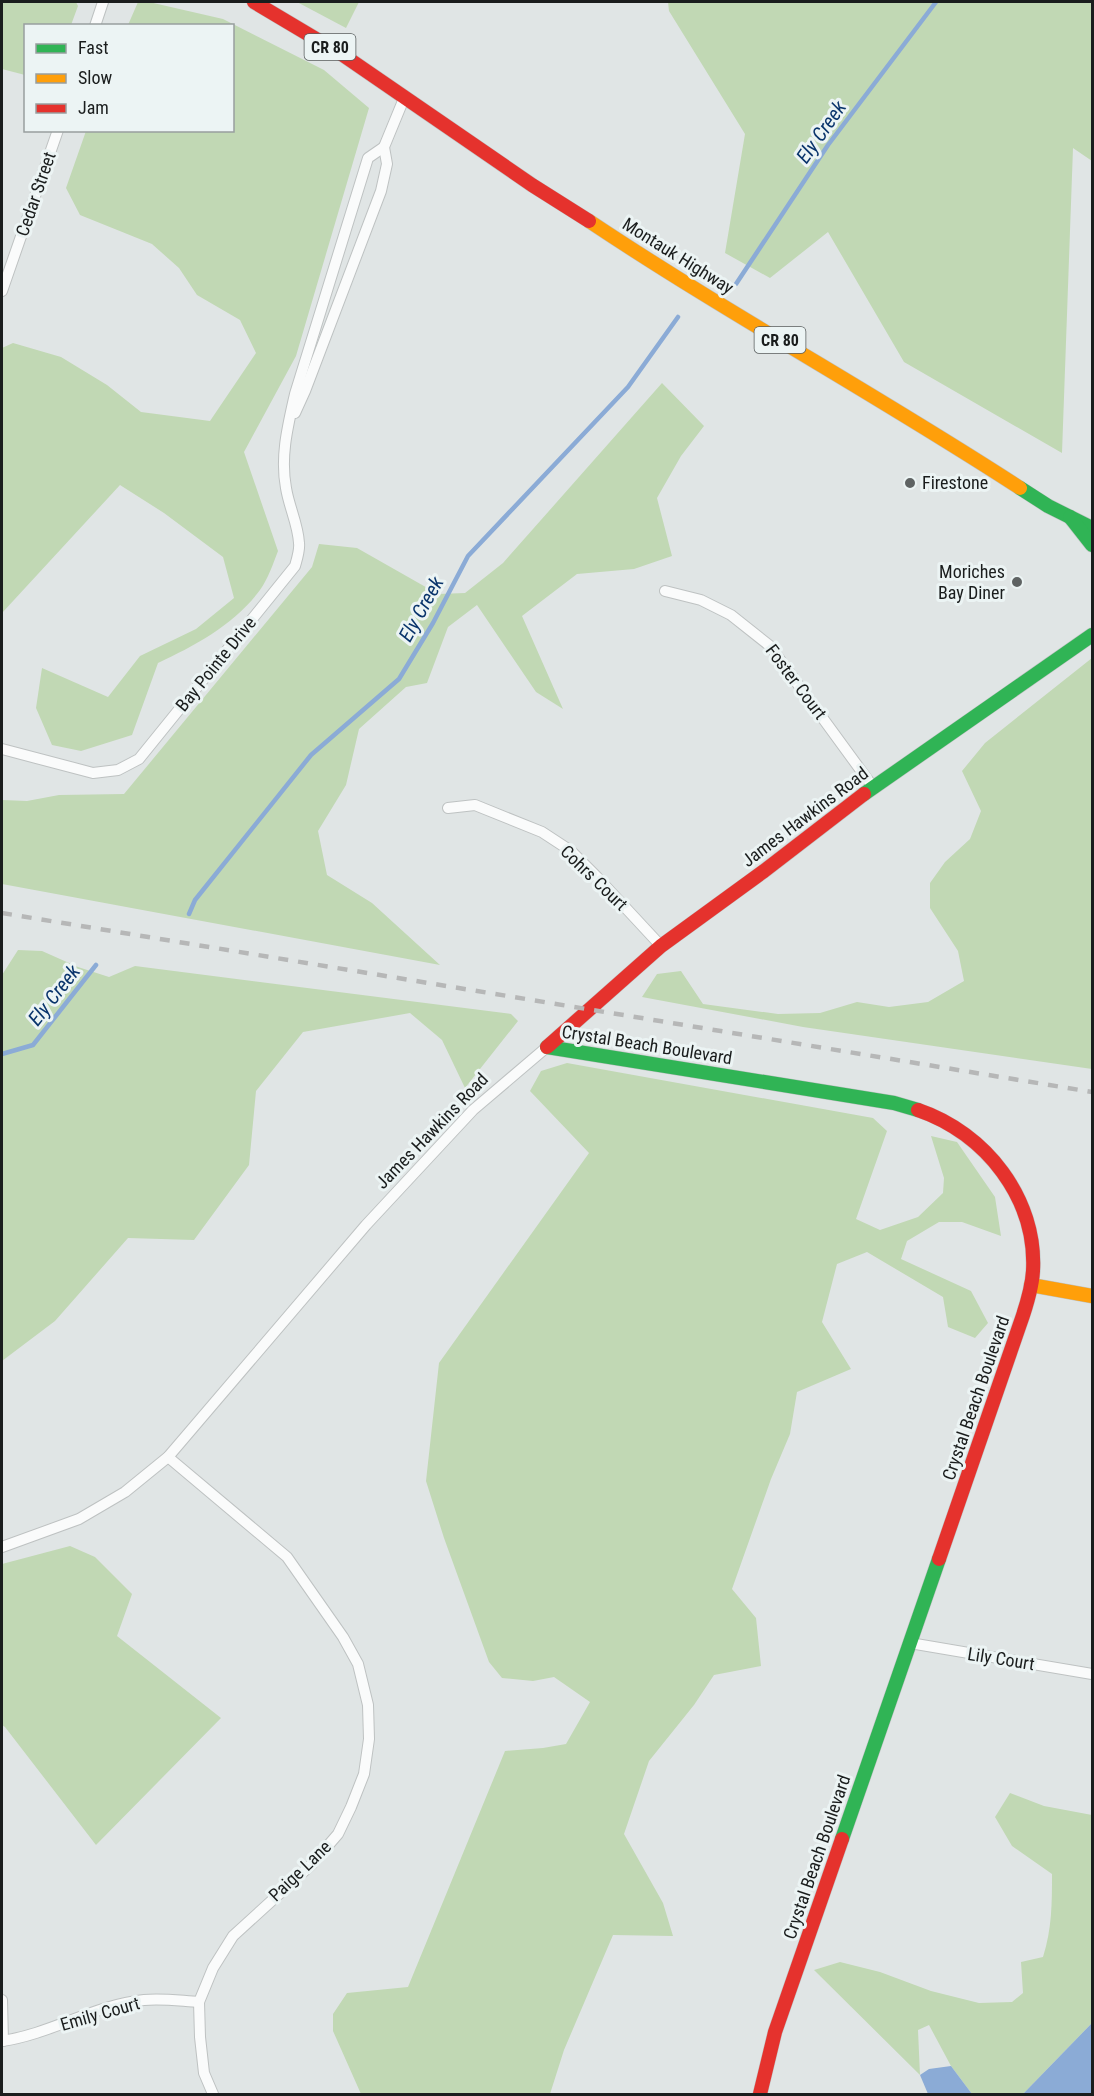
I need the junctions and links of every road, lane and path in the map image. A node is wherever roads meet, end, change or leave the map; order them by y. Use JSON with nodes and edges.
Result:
{"nodes":[{"id":1,"x":103,"y":2,"type":"edge"},
{"id":2,"x":254,"y":2,"type":"edge"},
{"id":3,"x":96,"y":24,"type":"edge"},
{"id":4,"x":405,"y":96,"type":"junction"},
{"id":5,"x":57,"y":132,"type":"edge"},
{"id":6,"x":384,"y":147,"type":"junction"},
{"id":7,"x":2,"y":291,"type":"edge"},
{"id":8,"x":287,"y":429,"type":"junction"},
{"id":9,"x":1070,"y":517,"type":"junction"},
{"id":10,"x":1092,"y":528,"type":"edge"},
{"id":11,"x":1092,"y":545,"type":"edge"},
{"id":12,"x":665,"y":591,"type":"dead end"},
{"id":13,"x":1092,"y":634,"type":"edge"},
{"id":14,"x":2,"y":749,"type":"edge"},
{"id":15,"x":873,"y":787,"type":"junction"},
{"id":16,"x":448,"y":808,"type":"dead end"},
{"id":17,"x":661,"y":946,"type":"junction"},
{"id":18,"x":547,"y":1047,"type":"junction"},
{"id":19,"x":1031,"y":1285,"type":"junction"},
{"id":20,"x":1092,"y":1296,"type":"edge"},
{"id":21,"x":168,"y":1457,"type":"junction"},
{"id":22,"x":2,"y":1547,"type":"edge"},
{"id":23,"x":910,"y":1643,"type":"junction"},
{"id":24,"x":1092,"y":1674,"type":"edge"},
{"id":25,"x":2,"y":2000,"type":"edge"},
{"id":26,"x":199,"y":2002,"type":"junction"},
{"id":27,"x":2,"y":2041,"type":"edge"},
{"id":28,"x":213,"y":2094,"type":"edge"},
{"id":29,"x":760,"y":2094,"type":"edge"}],
"edges":[{"from":1,"to":3,"type":"street"},
{"from":2,"to":4,"type":"street","name":"Montauk Highway","number":"CR 80"},
{"from":4,"to":6,"type":"street","name":"Bay Pointe Drive"},
{"from":4,"to":9,"type":"street","name":"Montauk Highway","number":"CR 80"},
{"from":5,"to":7,"type":"street","name":"Cedar Street"},
{"from":6,"to":8,"type":"street","name":"Bay Pointe Drive"},
{"from":6,"to":8,"type":"street","name":"Bay Pointe Drive"},
{"from":8,"to":14,"type":"street","name":"Bay Pointe Drive"},
{"from":9,"to":10,"type":"street","name":"Montauk Highway","number":"CR 80"},
{"from":9,"to":11,"type":"street"},
{"from":12,"to":15,"type":"street","name":"Foster Court"},
{"from":13,"to":15,"type":"street","name":"James Hawkins Road"},
{"from":15,"to":17,"type":"street","name":"James Hawkins Road"},
{"from":16,"to":17,"type":"street","name":"Cohrs Court"},
{"from":17,"to":18,"type":"street","name":"James Hawkins Road"},
{"from":18,"to":19,"type":"street","name":"Crystal Beach Boulevard"},
{"from":18,"to":21,"type":"street","name":"James Hawkins Road"},
{"from":19,"to":20,"type":"street"},
{"from":19,"to":23,"type":"street","name":"Crystal Beach Boulevard"},
{"from":21,"to":22,"type":"street","name":"James Hawkins Road"},
{"from":21,"to":26,"type":"street","name":"Paige Lane"},
{"from":23,"to":24,"type":"street","name":"Lily Court"},
{"from":23,"to":29,"type":"street","name":"Crystal Beach Boulevard"},
{"from":25,"to":27,"type":"street"},
{"from":26,"to":27,"type":"street","name":"Emily Court"},
{"from":26,"to":28,"type":"street","name":"Paige Lane"}]}
